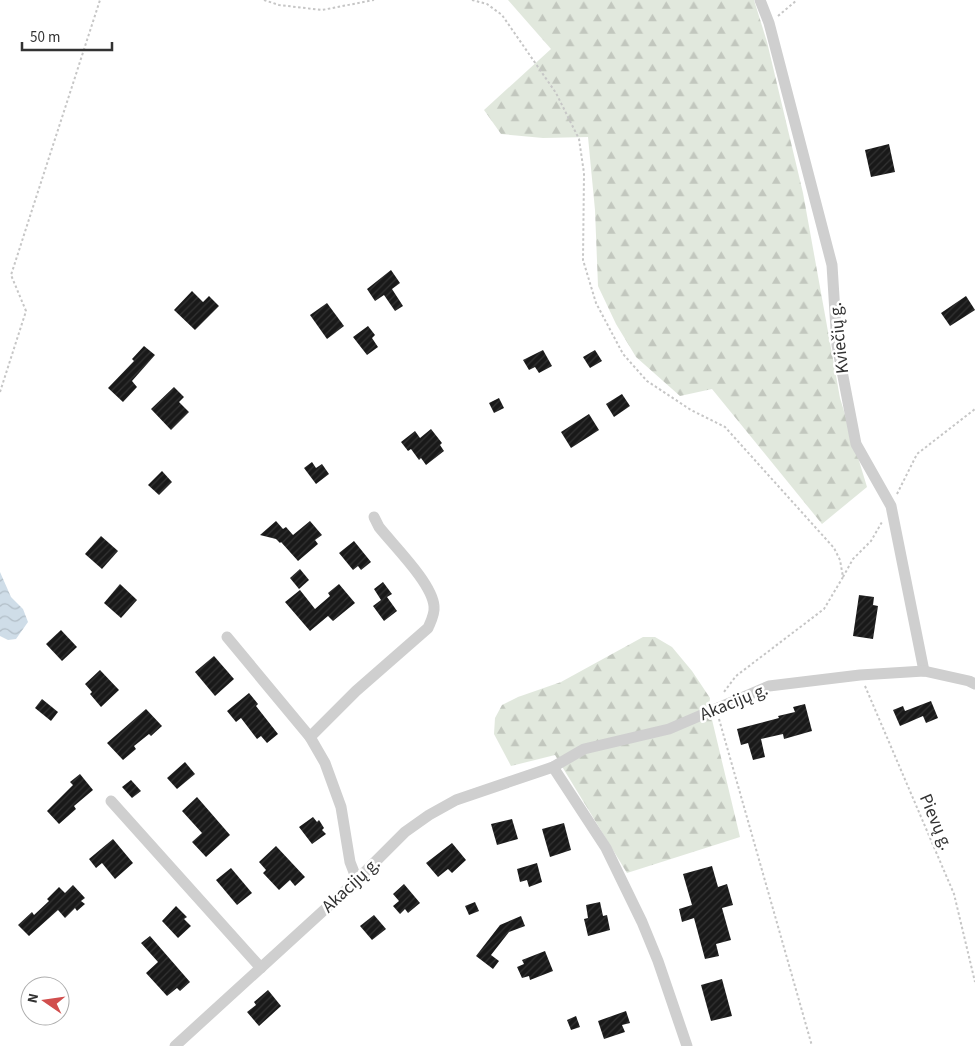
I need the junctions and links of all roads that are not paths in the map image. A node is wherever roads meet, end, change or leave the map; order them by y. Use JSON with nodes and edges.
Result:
{"nodes":[{"id":1,"x":760,"y":0,"type":"edge"},
{"id":2,"x":374,"y":517,"type":"dead end"},
{"id":3,"x":227,"y":636,"type":"dead end"},
{"id":4,"x":924,"y":671,"type":"junction"},
{"id":5,"x":975,"y":684,"type":"edge"},
{"id":6,"x":310,"y":737,"type":"junction"},
{"id":7,"x":553,"y":767,"type":"junction"},
{"id":8,"x":111,"y":801,"type":"dead end"},
{"id":9,"x":357,"y":880,"type":"junction"},
{"id":10,"x":261,"y":968,"type":"junction"},
{"id":11,"x":175,"y":1046,"type":"edge"},
{"id":12,"x":687,"y":1046,"type":"edge"}],
"edges":[{"from":1,"to":4,"type":"street","name":"Kviečių g."},
{"from":2,"to":6,"type":"street"},
{"from":3,"to":6,"type":"street"},
{"from":4,"to":5,"type":"street","name":"Akacijų g."},
{"from":4,"to":7,"type":"street","name":"Akacijų g."},
{"from":6,"to":9,"type":"street"},
{"from":7,"to":9,"type":"street","name":"Akacijų g."},
{"from":7,"to":12,"type":"street"},
{"from":8,"to":10,"type":"street"},
{"from":9,"to":10,"type":"street","name":"Akacijų g."},
{"from":10,"to":11,"type":"street","name":"Akacijų g."}]}
